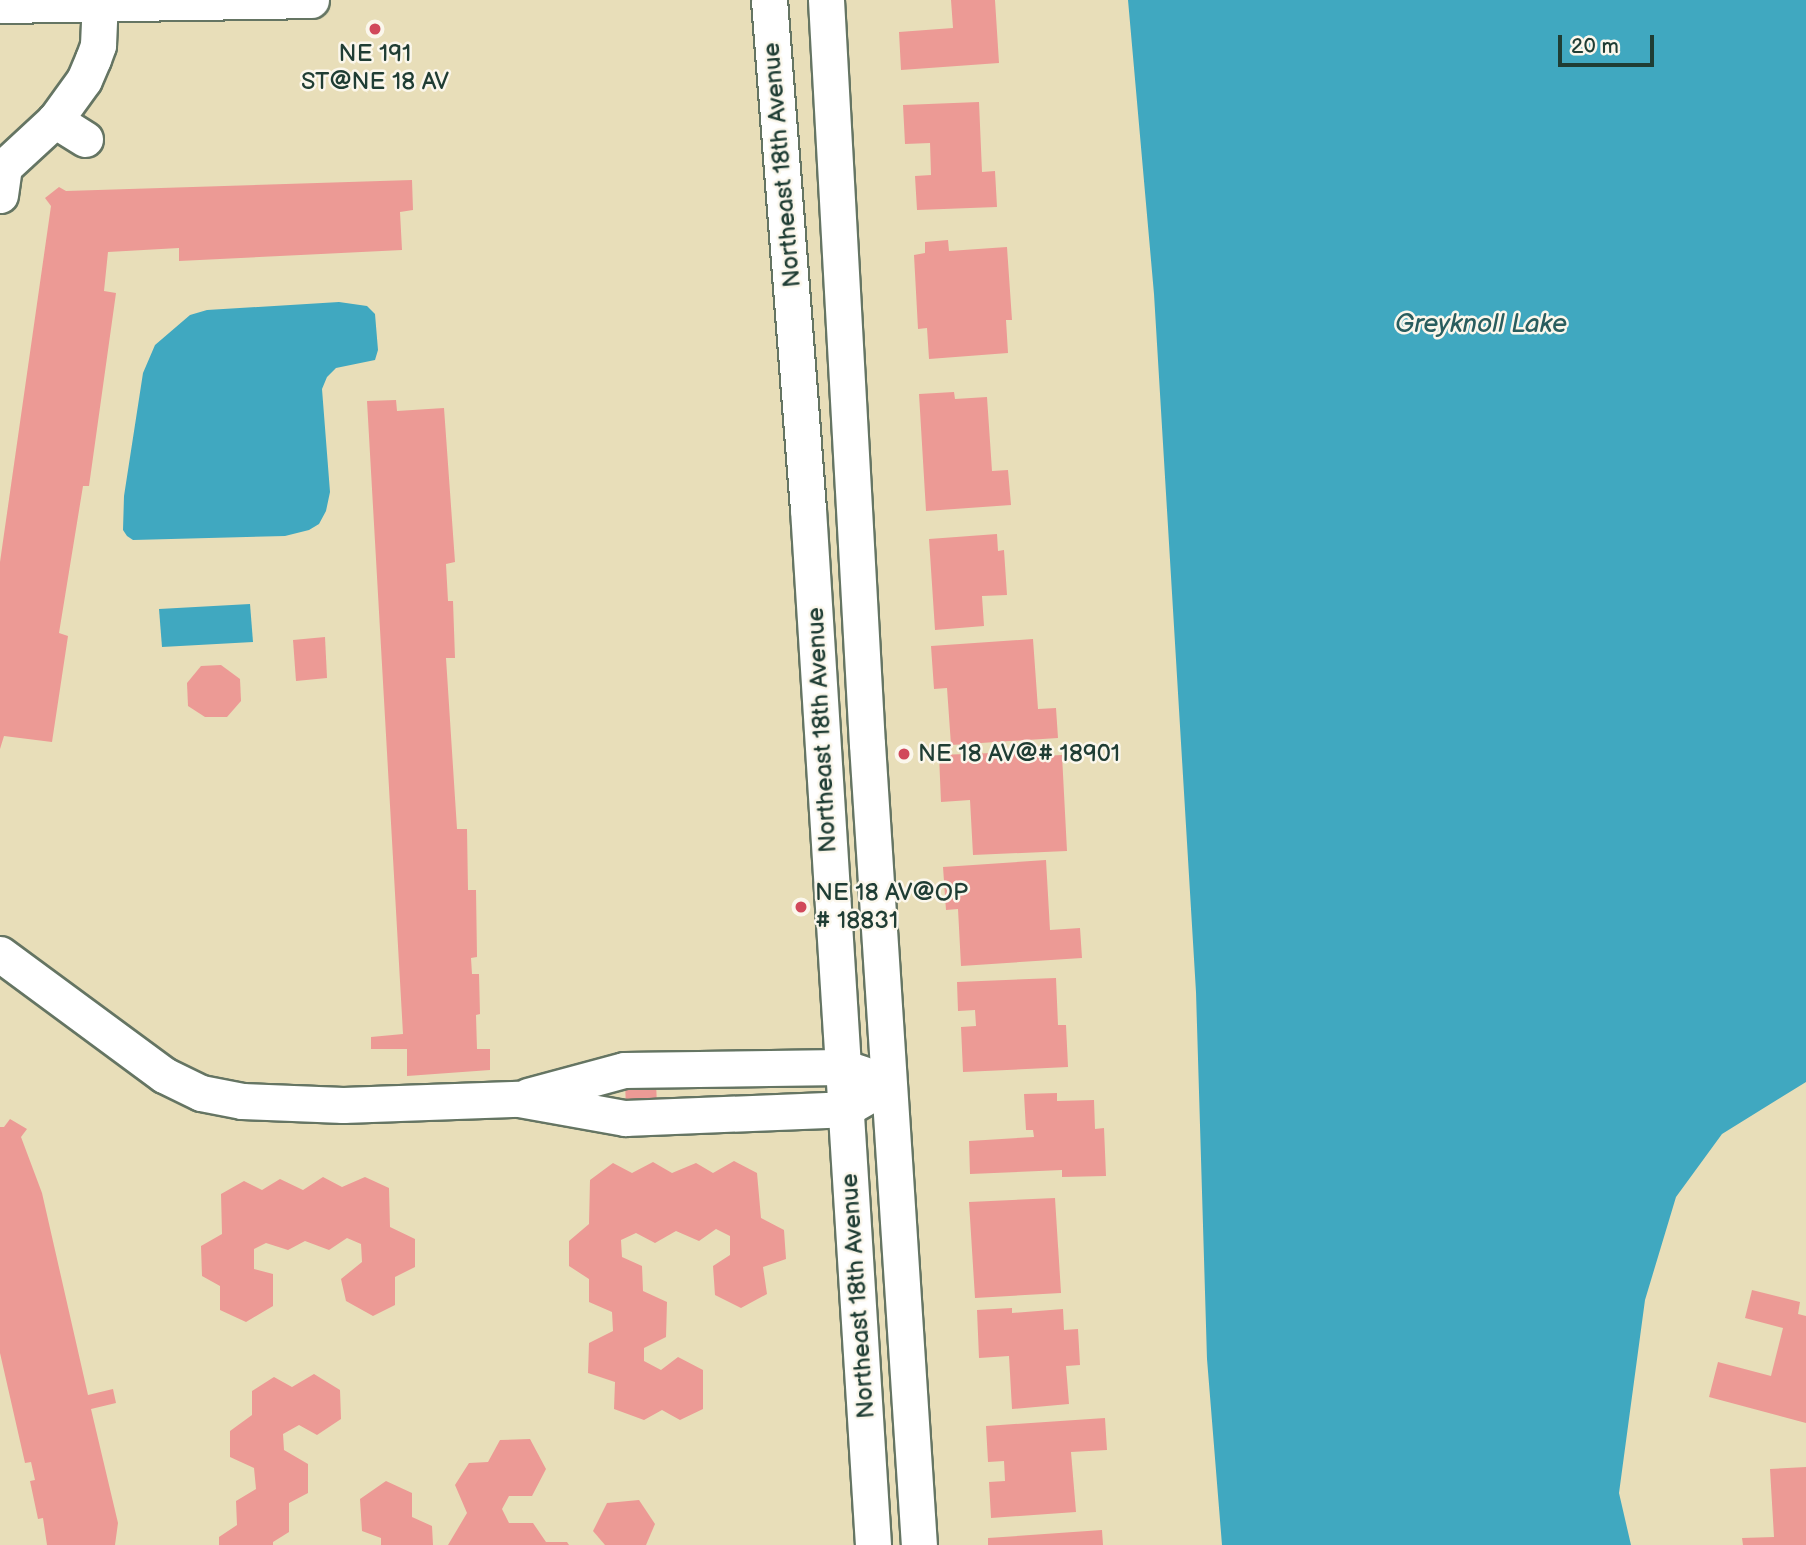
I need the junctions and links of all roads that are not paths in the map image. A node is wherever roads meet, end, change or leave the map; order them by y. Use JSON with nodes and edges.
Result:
{"nodes":[{"id":1,"x":311,"y":0,"type":"edge"},
{"id":2,"x":769,"y":0,"type":"edge"},
{"id":3,"x":827,"y":0,"type":"edge"},
{"id":4,"x":101,"y":1,"type":"edge"},
{"id":5,"x":0,"y":5,"type":"edge"},
{"id":6,"x":55,"y":120,"type":"junction"},
{"id":7,"x":85,"y":139,"type":"dead end"},
{"id":8,"x":1,"y":176,"type":"edge"},
{"id":9,"x":0,"y":954,"type":"edge"},
{"id":10,"x":842,"y":1067,"type":"junction"},
{"id":11,"x":890,"y":1083,"type":"junction"},
{"id":12,"x":519,"y":1099,"type":"junction"},
{"id":13,"x":845,"y":1110,"type":"junction"},
{"id":14,"x":912,"y":1443,"type":"junction"},
{"id":15,"x":867,"y":1446,"type":"junction"},
{"id":16,"x":873,"y":1545,"type":"edge"},
{"id":17,"x":919,"y":1545,"type":"edge"}],
"edges":[{"from":1,"to":4,"type":"street"},
{"from":2,"to":10,"type":"street","name":"Northeast 18th Avenue"},
{"from":3,"to":11,"type":"street","name":"Northeast 18th Avenue"},
{"from":4,"to":5,"type":"street"},
{"from":4,"to":6,"type":"street"},
{"from":6,"to":7,"type":"street"},
{"from":6,"to":8,"type":"street"},
{"from":9,"to":12,"type":"street"},
{"from":10,"to":11,"type":"street"},
{"from":10,"to":12,"type":"street"},
{"from":10,"to":13,"type":"street","name":"Northeast 18th Avenue"},
{"from":11,"to":13,"type":"street"},
{"from":11,"to":14,"type":"street","name":"Northeast 18th Avenue"},
{"from":12,"to":13,"type":"street"},
{"from":13,"to":15,"type":"street","name":"Northeast 18th Avenue"},
{"from":14,"to":15,"type":"street"},
{"from":14,"to":17,"type":"street","name":"Northeast 18th Avenue"},
{"from":15,"to":16,"type":"street","name":"Northeast 18th Avenue"}]}
